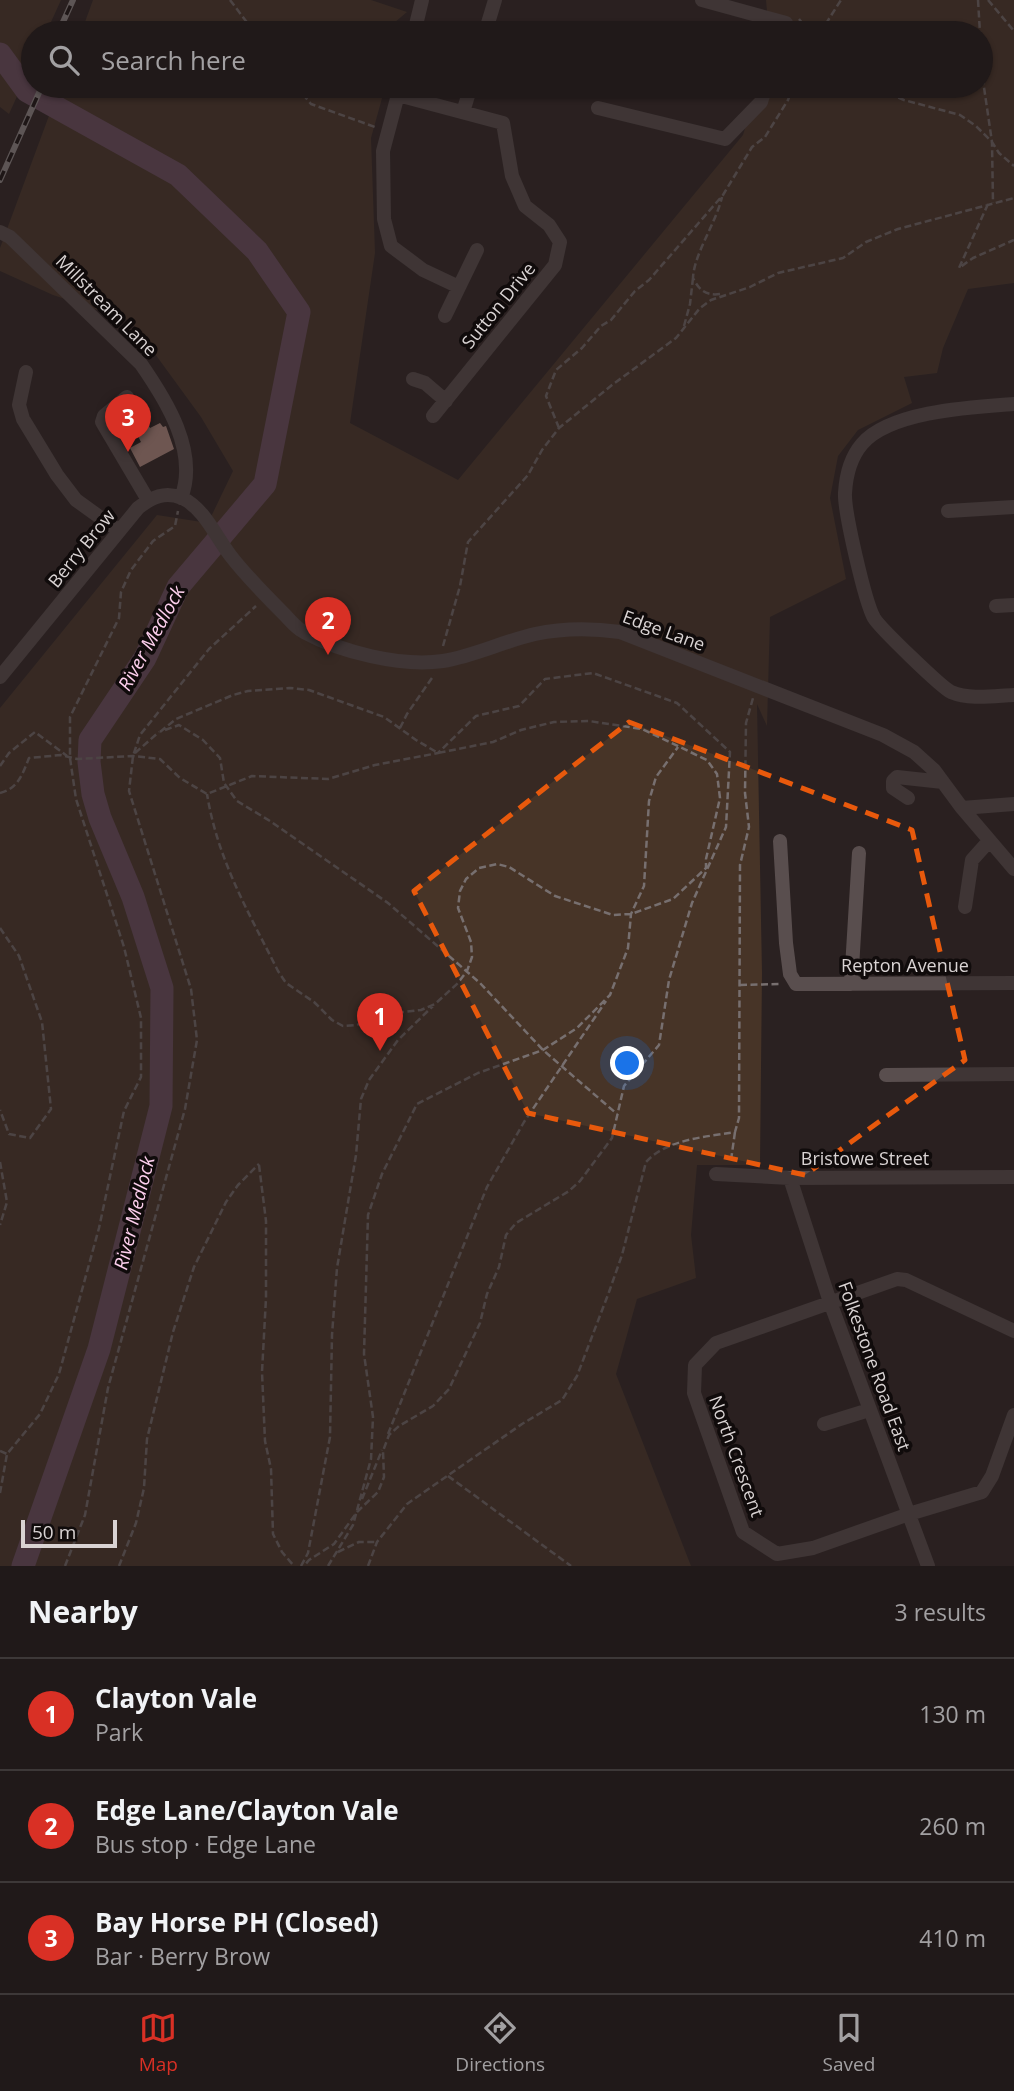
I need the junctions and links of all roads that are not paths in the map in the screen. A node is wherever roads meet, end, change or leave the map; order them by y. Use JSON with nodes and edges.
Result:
{"nodes":[{"id":1,"x":422,"y":0,"type":"edge"},
{"id":2,"x":495,"y":0,"type":"edge"},
{"id":3,"x":702,"y":0,"type":"edge"},
{"id":4,"x":417,"y":21,"type":"edge"},
{"id":5,"x":489,"y":21,"type":"edge"},
{"id":6,"x":764,"y":21,"type":"edge"},
{"id":7,"x":397,"y":98,"type":"edge"},
{"id":8,"x":422,"y":98,"type":"edge"},
{"id":9,"x":467,"y":98,"type":"edge"},
{"id":10,"x":762,"y":98,"type":"edge"},
{"id":11,"x":598,"y":108,"type":"dead end"},
{"id":12,"x":463,"y":112,"type":"junction"},
{"id":13,"x":0,"y":232,"type":"edge"},
{"id":14,"x":477,"y":250,"type":"dead end"},
{"id":15,"x":459,"y":287,"type":"junction"},
{"id":16,"x":445,"y":316,"type":"dead end"},
{"id":17,"x":26,"y":372,"type":"dead end"},
{"id":18,"x":413,"y":379,"type":"dead end"},
{"id":19,"x":127,"y":397,"type":"dead end"},
{"id":20,"x":446,"y":401,"type":"junction"},
{"id":21,"x":1014,"y":404,"type":"edge"},
{"id":22,"x":433,"y":416,"type":"dead end"},
{"id":23,"x":181,"y":498,"type":"junction"},
{"id":24,"x":148,"y":500,"type":"junction"},
{"id":25,"x":1014,"y":507,"type":"edge"},
{"id":26,"x":948,"y":511,"type":"dead end"},
{"id":27,"x":119,"y":531,"type":"junction"},
{"id":28,"x":1014,"y":605,"type":"edge"},
{"id":29,"x":996,"y":606,"type":"dead end"},
{"id":30,"x":0,"y":677,"type":"edge"},
{"id":31,"x":1014,"y":695,"type":"edge"},
{"id":32,"x":943,"y":782,"type":"junction"},
{"id":33,"x":908,"y":798,"type":"dead end"},
{"id":34,"x":1014,"y":804,"type":"edge"},
{"id":35,"x":962,"y":808,"type":"junction"},
{"id":36,"x":780,"y":841,"type":"dead end"},
{"id":37,"x":989,"y":841,"type":"junction"},
{"id":38,"x":859,"y":853,"type":"dead end"},
{"id":39,"x":1014,"y":869,"type":"edge"},
{"id":40,"x":965,"y":907,"type":"dead end"},
{"id":41,"x":1014,"y":983,"type":"edge"},
{"id":42,"x":851,"y":984,"type":"junction"},
{"id":43,"x":1014,"y":1074,"type":"edge"},
{"id":44,"x":886,"y":1075,"type":"dead end"},
{"id":45,"x":716,"y":1174,"type":"dead end"},
{"id":46,"x":1014,"y":1177,"type":"edge"},
{"id":47,"x":790,"y":1178,"type":"junction"},
{"id":48,"x":830,"y":1302,"type":"junction"},
{"id":49,"x":1014,"y":1331,"type":"edge"},
{"id":50,"x":870,"y":1410,"type":"junction"},
{"id":51,"x":1014,"y":1415,"type":"edge"},
{"id":52,"x":824,"y":1424,"type":"dead end"},
{"id":53,"x":909,"y":1514,"type":"junction"},
{"id":54,"x":928,"y":1566,"type":"edge"}],
"edges":[{"from":1,"to":4,"type":"street"},
{"from":2,"to":5,"type":"street"},
{"from":3,"to":6,"type":"street"},
{"from":7,"to":15,"type":"street"},
{"from":8,"to":12,"type":"street","name":"Sutton Drive"},
{"from":9,"to":12,"type":"street"},
{"from":10,"to":11,"type":"street"},
{"from":12,"to":20,"type":"street","name":"Sutton Drive"},
{"from":13,"to":23,"type":"street","name":"Millstream Lane"},
{"from":14,"to":15,"type":"street"},
{"from":15,"to":16,"type":"street"},
{"from":17,"to":27,"type":"street"},
{"from":18,"to":20,"type":"street"},
{"from":19,"to":24,"type":"street"},
{"from":20,"to":22,"type":"street","name":"Sutton Drive"},
{"from":21,"to":31,"type":"street"},
{"from":23,"to":24,"type":"street"},
{"from":23,"to":32,"type":"street","name":"Edge Lane"},
{"from":24,"to":27,"type":"street","name":"Berry Brow"},
{"from":25,"to":26,"type":"street"},
{"from":27,"to":30,"type":"street","name":"Berry Brow"},
{"from":28,"to":29,"type":"street"},
{"from":32,"to":33,"type":"street"},
{"from":32,"to":35,"type":"street","name":"Edge Lane"},
{"from":34,"to":35,"type":"street"},
{"from":35,"to":37,"type":"street","name":"Edge Lane"},
{"from":36,"to":42,"type":"street","name":"Repton Avenue"},
{"from":37,"to":39,"type":"street","name":"Edge Lane"},
{"from":37,"to":40,"type":"street"},
{"from":38,"to":42,"type":"street"},
{"from":41,"to":42,"type":"street","name":"Repton Avenue"},
{"from":43,"to":44,"type":"street"},
{"from":45,"to":47,"type":"street","name":"Bristowe Street"},
{"from":46,"to":47,"type":"street","name":"Bristowe Street"},
{"from":47,"to":48,"type":"street","name":"Folkestone Road East"},
{"from":48,"to":49,"type":"street","name":"North Crescent"},
{"from":48,"to":50,"type":"street","name":"Folkestone Road East"},
{"from":48,"to":53,"type":"street","name":"North Crescent"},
{"from":50,"to":52,"type":"street"},
{"from":50,"to":53,"type":"street","name":"Folkestone Road East"},
{"from":51,"to":53,"type":"street","name":"North Crescent"},
{"from":53,"to":54,"type":"street","name":"Folkestone Road East"}]}
